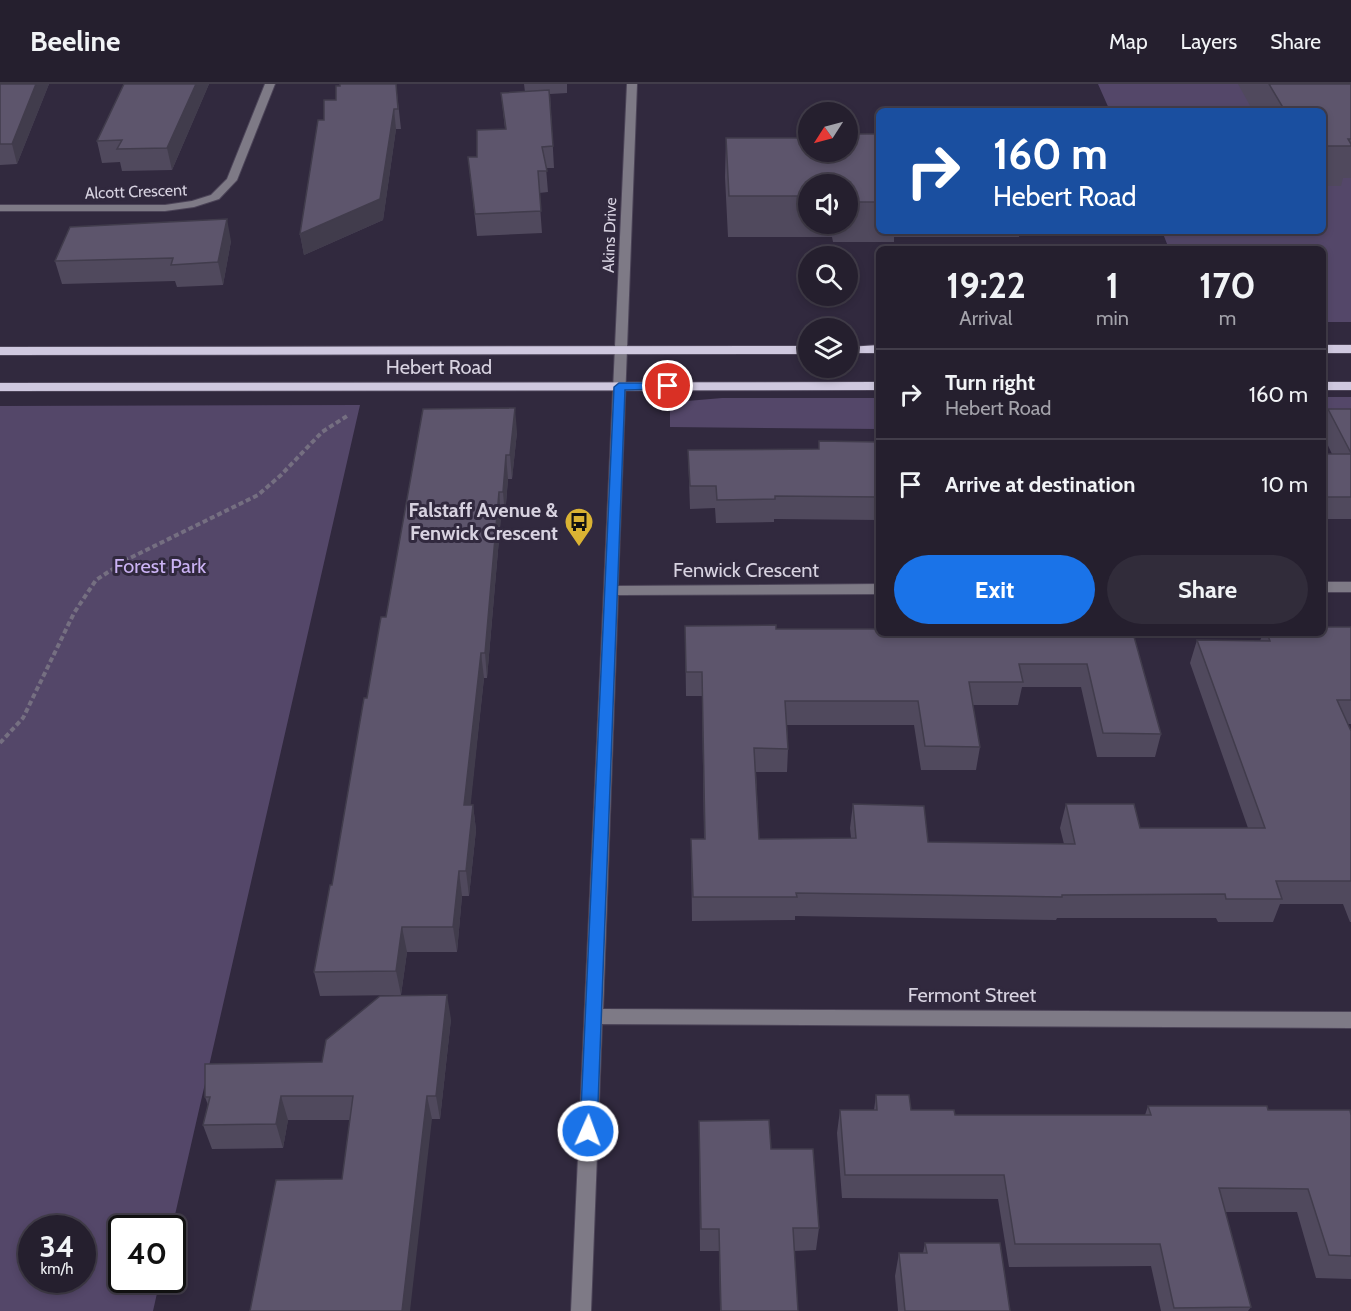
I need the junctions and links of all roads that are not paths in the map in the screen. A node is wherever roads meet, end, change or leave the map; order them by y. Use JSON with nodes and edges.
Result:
{"nodes":[{"id":1,"x":270,"y":84,"type":"edge"},
{"id":2,"x":632,"y":84,"type":"edge"},
{"id":3,"x":0,"y":208,"type":"edge"},
{"id":4,"x":1326,"y":349,"type":"edge"},
{"id":5,"x":1351,"y":349,"type":"edge"},
{"id":6,"x":621,"y":350,"type":"junction"},
{"id":7,"x":798,"y":350,"type":"edge"},
{"id":8,"x":858,"y":350,"type":"edge"},
{"id":9,"x":876,"y":350,"type":"edge"},
{"id":10,"x":0,"y":351,"type":"edge"},
{"id":11,"x":876,"y":386,"type":"edge"},
{"id":12,"x":1326,"y":386,"type":"edge"},
{"id":13,"x":1351,"y":386,"type":"edge"},
{"id":14,"x":0,"y":387,"type":"edge"},
{"id":15,"x":619,"y":387,"type":"junction"},
{"id":16,"x":1326,"y":587,"type":"edge"},
{"id":17,"x":1351,"y":587,"type":"edge"},
{"id":18,"x":876,"y":589,"type":"edge"},
{"id":19,"x":612,"y":591,"type":"junction"},
{"id":20,"x":593,"y":1016,"type":"junction"},
{"id":21,"x":1351,"y":1020,"type":"edge"},
{"id":22,"x":581,"y":1311,"type":"edge"}],
"edges":[{"from":1,"to":3,"type":"street","name":"Alcott Crescent"},
{"from":2,"to":6,"type":"street","name":"Akins Drive"},
{"from":4,"to":5,"type":"main road"},
{"from":6,"to":7,"type":"main road","name":"Hebert Road"},
{"from":6,"to":10,"type":"main road","name":"Hebert Road"},
{"from":6,"to":15,"type":"street","name":"Akins Drive"},
{"from":8,"to":9,"type":"main road"},
{"from":11,"to":15,"type":"main road","name":"Hebert Road"},
{"from":12,"to":13,"type":"main road"},
{"from":14,"to":15,"type":"main road","name":"Hebert Road"},
{"from":15,"to":19,"type":"street","name":"Akins Drive"},
{"from":16,"to":17,"type":"street"},
{"from":18,"to":19,"type":"street","name":"Fenwick Crescent"},
{"from":19,"to":20,"type":"street","name":"Akins Drive"},
{"from":20,"to":21,"type":"street","name":"Fermont Street"},
{"from":20,"to":22,"type":"street","name":"Akins Drive"}]}
